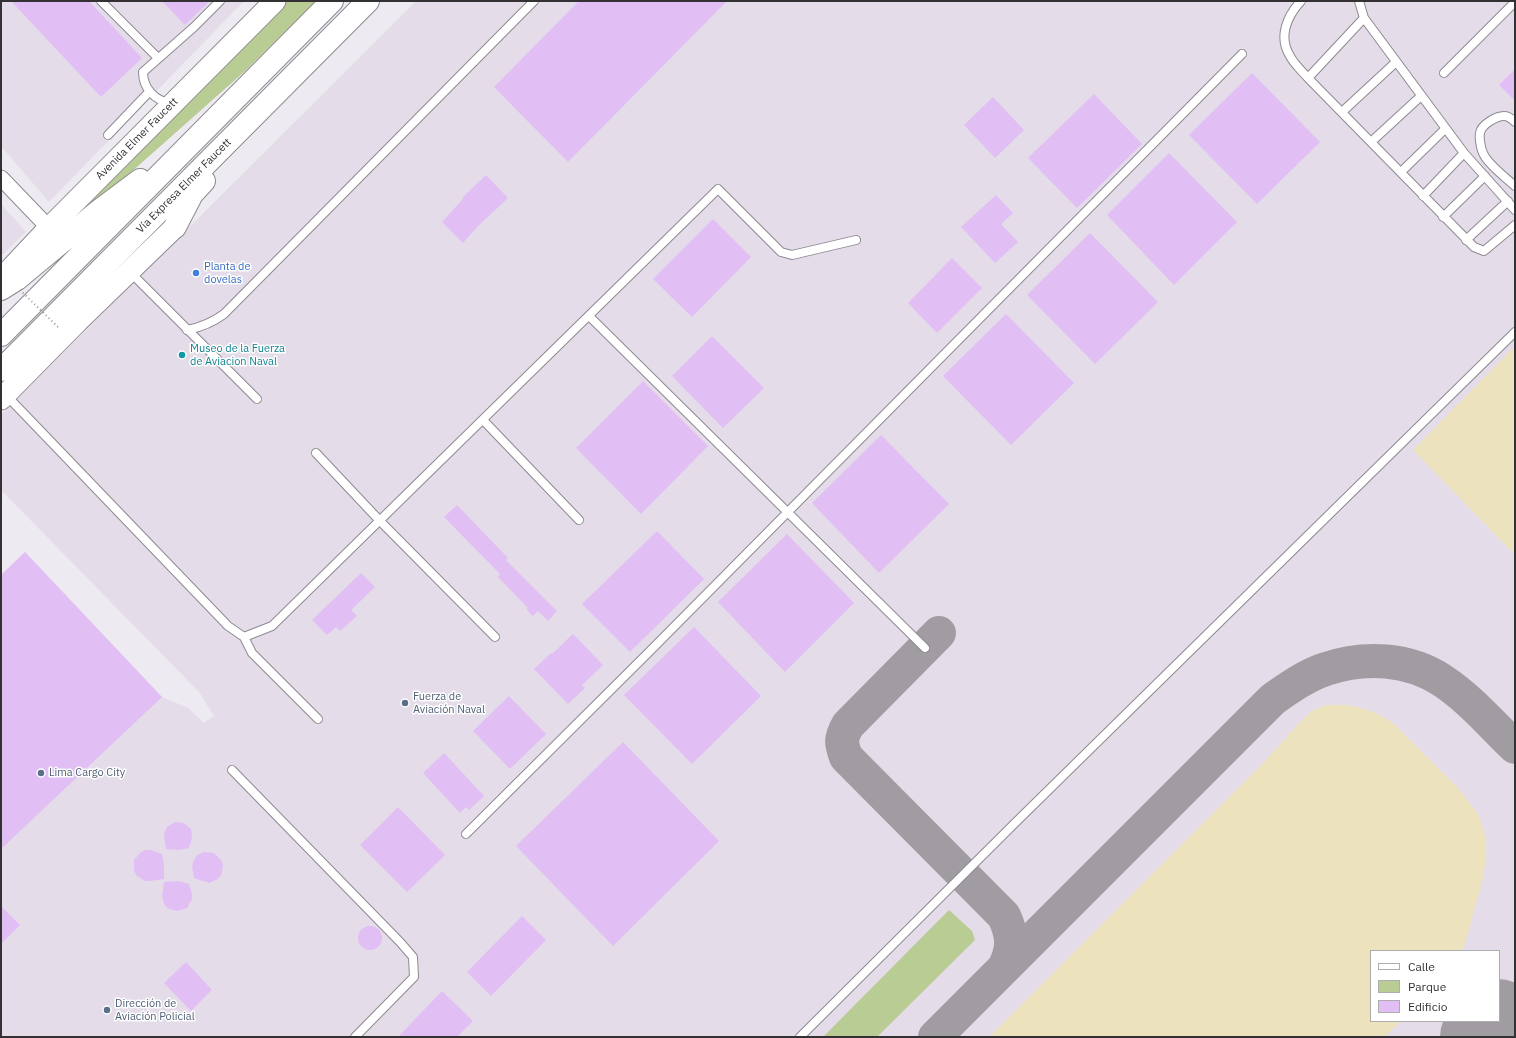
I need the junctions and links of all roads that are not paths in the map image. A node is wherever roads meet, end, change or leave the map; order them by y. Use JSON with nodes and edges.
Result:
{"nodes":[{"id":1,"x":101,"y":1,"type":"edge"},
{"id":2,"x":220,"y":1,"type":"edge"},
{"id":3,"x":275,"y":1,"type":"edge"},
{"id":4,"x":332,"y":1,"type":"edge"},
{"id":5,"x":368,"y":1,"type":"edge"},
{"id":6,"x":534,"y":1,"type":"edge"},
{"id":7,"x":1301,"y":1,"type":"edge"},
{"id":8,"x":1359,"y":1,"type":"edge"},
{"id":9,"x":1515,"y":2,"type":"edge"},
{"id":10,"x":1364,"y":18,"type":"junction"},
{"id":11,"x":1242,"y":54,"type":"dead end"},
{"id":12,"x":158,"y":58,"type":"junction"},
{"id":13,"x":1396,"y":62,"type":"junction"},
{"id":14,"x":1444,"y":73,"type":"dead end"},
{"id":15,"x":1308,"y":78,"type":"junction"},
{"id":16,"x":149,"y":92,"type":"junction"},
{"id":17,"x":1421,"y":96,"type":"junction"},
{"id":18,"x":172,"y":104,"type":"junction"},
{"id":19,"x":263,"y":106,"type":"junction"},
{"id":20,"x":1342,"y":112,"type":"junction"},
{"id":21,"x":1515,"y":122,"type":"edge"},
{"id":22,"x":1445,"y":129,"type":"junction"},
{"id":23,"x":108,"y":135,"type":"dead end"},
{"id":24,"x":199,"y":136,"type":"junction"},
{"id":25,"x":1371,"y":142,"type":"junction"},
{"id":26,"x":1464,"y":153,"type":"junction"},
{"id":27,"x":1401,"y":172,"type":"junction"},
{"id":28,"x":1485,"y":176,"type":"junction"},
{"id":29,"x":1,"y":178,"type":"edge"},
{"id":30,"x":1515,"y":186,"type":"edge"},
{"id":31,"x":1423,"y":196,"type":"junction"},
{"id":32,"x":1508,"y":201,"type":"junction"},
{"id":33,"x":1515,"y":210,"type":"edge"},
{"id":34,"x":1443,"y":216,"type":"junction"},
{"id":35,"x":1515,"y":225,"type":"edge"},
{"id":36,"x":175,"y":227,"type":"joint"},
{"id":37,"x":49,"y":228,"type":"junction"},
{"id":38,"x":856,"y":240,"type":"dead end"},
{"id":39,"x":1466,"y":240,"type":"junction"},
{"id":40,"x":130,"y":272,"type":"junction"},
{"id":41,"x":6,"y":279,"type":"edge"},
{"id":42,"x":589,"y":316,"type":"junction"},
{"id":43,"x":187,"y":330,"type":"junction"},
{"id":44,"x":1515,"y":332,"type":"edge"},
{"id":45,"x":1,"y":335,"type":"edge"},
{"id":46,"x":1,"y":370,"type":"edge"},
{"id":47,"x":3,"y":397,"type":"edge"},
{"id":48,"x":257,"y":399,"type":"dead end"},
{"id":49,"x":483,"y":420,"type":"junction"},
{"id":50,"x":316,"y":453,"type":"dead end"},
{"id":51,"x":787,"y":512,"type":"junction"},
{"id":52,"x":579,"y":520,"type":"dead end"},
{"id":53,"x":380,"y":521,"type":"junction"},
{"id":54,"x":244,"y":637,"type":"junction"},
{"id":55,"x":495,"y":637,"type":"dead end"},
{"id":56,"x":925,"y":648,"type":"dead end"},
{"id":57,"x":318,"y":719,"type":"dead end"},
{"id":58,"x":232,"y":770,"type":"dead end"},
{"id":59,"x":466,"y":834,"type":"dead end"},
{"id":60,"x":355,"y":1037,"type":"edge"},
{"id":61,"x":800,"y":1037,"type":"edge"}],
"edges":[{"from":1,"to":12,"type":"lane"},
{"from":2,"to":12,"type":"lane"},
{"from":3,"to":18,"type":"main road","name":"Avenida Elmer Faucett"},
{"from":4,"to":24,"type":"highway"},
{"from":5,"to":19,"type":"highway","name":"Vía Expresa Elmer Faucett"},
{"from":6,"to":43,"type":"lane"},
{"from":7,"to":15,"type":"lane"},
{"from":8,"to":10,"type":"lane"},
{"from":9,"to":14,"type":"lane"},
{"from":10,"to":13,"type":"lane"},
{"from":10,"to":15,"type":"lane"},
{"from":11,"to":51,"type":"lane"},
{"from":12,"to":16,"type":"lane"},
{"from":13,"to":17,"type":"lane"},
{"from":13,"to":20,"type":"lane"},
{"from":15,"to":20,"type":"lane"},
{"from":16,"to":18,"type":"lane"},
{"from":16,"to":23,"type":"lane"},
{"from":17,"to":22,"type":"lane"},
{"from":17,"to":25,"type":"lane"},
{"from":18,"to":37,"type":"main road","name":"Avenida Elmer Faucett"},
{"from":19,"to":36,"type":"highway"},
{"from":19,"to":46,"type":"highway","name":"Vía Expresa Elmer Faucett"},
{"from":20,"to":25,"type":"lane"},
{"from":21,"to":30,"type":"lane"},
{"from":22,"to":26,"type":"lane"},
{"from":22,"to":27,"type":"lane"},
{"from":24,"to":41,"type":"highway"},
{"from":24,"to":45,"type":"highway"},
{"from":25,"to":27,"type":"lane"},
{"from":26,"to":28,"type":"lane"},
{"from":26,"to":31,"type":"lane"},
{"from":27,"to":31,"type":"lane"},
{"from":28,"to":32,"type":"lane"},
{"from":28,"to":34,"type":"lane"},
{"from":29,"to":37,"type":"street"},
{"from":31,"to":34,"type":"lane"},
{"from":32,"to":33,"type":"lane"},
{"from":32,"to":39,"type":"lane"},
{"from":34,"to":39,"type":"lane"},
{"from":35,"to":39,"type":"lane"},
{"from":36,"to":40,"type":"main road"},
{"from":37,"to":41,"type":"main road","name":"Avenida Elmer Faucett"},
{"from":38,"to":42,"type":"lane"},
{"from":40,"to":43,"type":"lane"},
{"from":40,"to":47,"type":"main road"},
{"from":42,"to":49,"type":"lane"},
{"from":42,"to":51,"type":"lane"},
{"from":43,"to":48,"type":"lane"},
{"from":44,"to":61,"type":"lane"},
{"from":47,"to":54,"type":"lane"},
{"from":49,"to":52,"type":"lane"},
{"from":49,"to":53,"type":"lane"},
{"from":50,"to":53,"type":"lane"},
{"from":51,"to":56,"type":"lane"},
{"from":51,"to":59,"type":"lane"},
{"from":53,"to":54,"type":"lane"},
{"from":53,"to":55,"type":"lane"},
{"from":54,"to":57,"type":"lane"},
{"from":58,"to":60,"type":"lane"}]}
